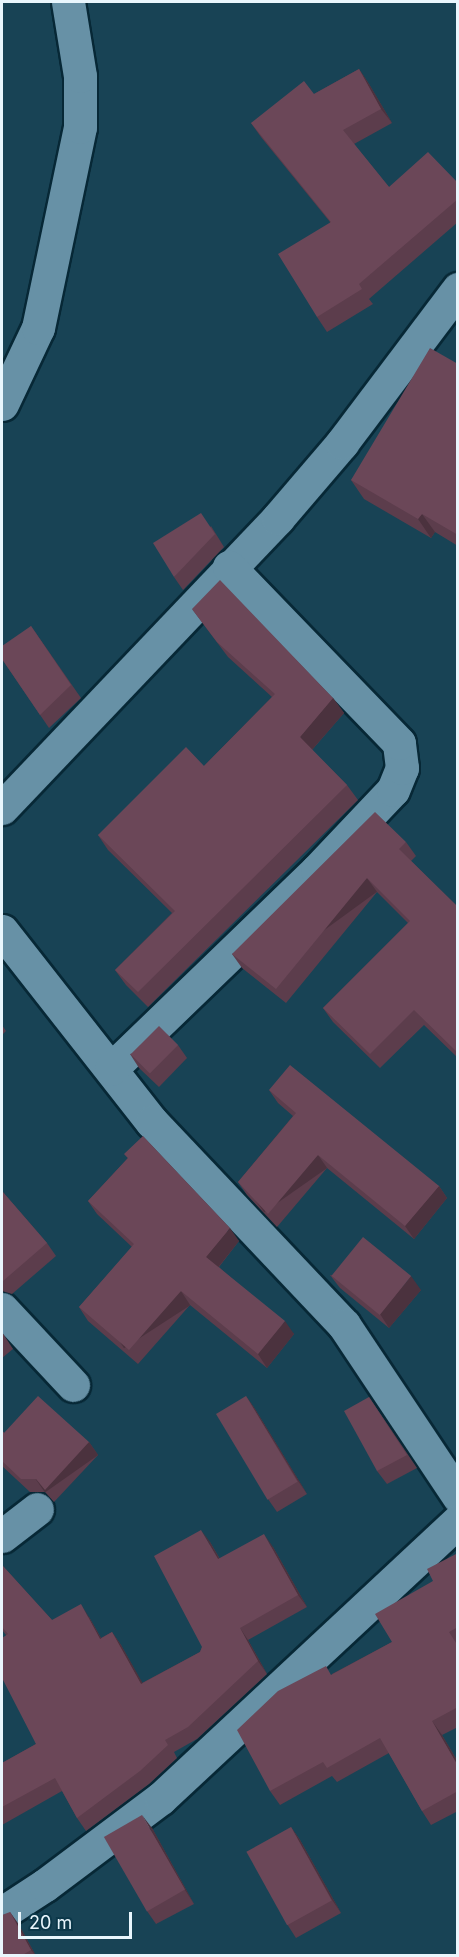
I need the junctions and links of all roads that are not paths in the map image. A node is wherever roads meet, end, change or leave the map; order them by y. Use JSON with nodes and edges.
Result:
{"nodes":[{"id":1,"x":68,"y":2,"type":"edge"},
{"id":2,"x":458,"y":289,"type":"edge"},
{"id":3,"x":2,"y":404,"type":"edge"},
{"id":4,"x":229,"y":567,"type":"junction"},
{"id":5,"x":2,"y":808,"type":"edge"},
{"id":6,"x":2,"y":931,"type":"edge"},
{"id":7,"x":111,"y":1070,"type":"junction"},
{"id":8,"x":2,"y":1309,"type":"edge"},
{"id":9,"x":74,"y":1385,"type":"dead end"},
{"id":10,"x":458,"y":1496,"type":"edge"},
{"id":11,"x":37,"y":1509,"type":"dead end"},
{"id":12,"x":458,"y":1521,"type":"edge"},
{"id":13,"x":2,"y":1536,"type":"edge"},
{"id":14,"x":2,"y":1913,"type":"edge"}],
"edges":[{"from":1,"to":3,"type":"street"},
{"from":2,"to":4,"type":"street"},
{"from":4,"to":5,"type":"street"},
{"from":4,"to":7,"type":"street"},
{"from":6,"to":7,"type":"street"},
{"from":7,"to":10,"type":"street"},
{"from":8,"to":9,"type":"street"},
{"from":11,"to":13,"type":"street"},
{"from":12,"to":14,"type":"street"}]}
